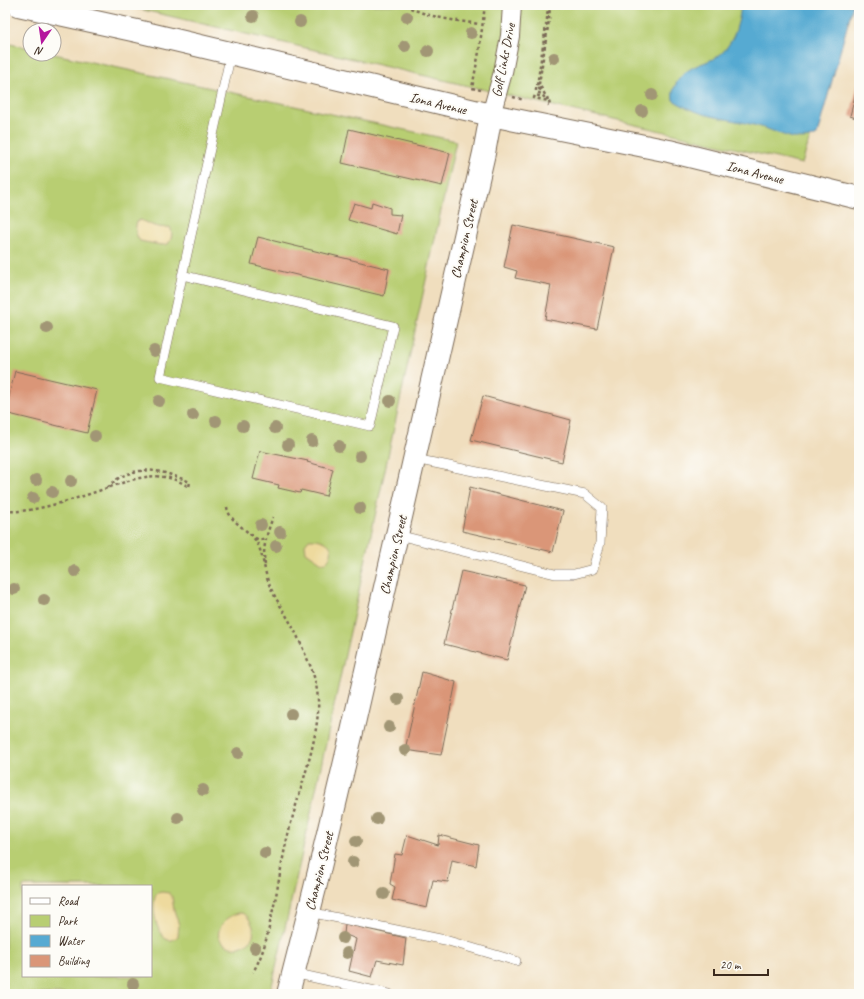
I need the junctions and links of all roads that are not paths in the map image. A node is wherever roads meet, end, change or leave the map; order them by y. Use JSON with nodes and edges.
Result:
{"nodes":[{"id":1,"x":18,"y":5,"type":"edge"},
{"id":2,"x":512,"y":5,"type":"edge"},
{"id":3,"x":231,"y":53,"type":"junction"},
{"id":4,"x":491,"y":115,"type":"junction"},
{"id":5,"x":859,"y":198,"type":"edge"},
{"id":6,"x":182,"y":276,"type":"junction"},
{"id":7,"x":415,"y":459,"type":"junction"},
{"id":8,"x":398,"y":535,"type":"junction"},
{"id":9,"x":309,"y":912,"type":"junction"},
{"id":10,"x":516,"y":961,"type":"dead end"},
{"id":11,"x":293,"y":973,"type":"junction"},
{"id":12,"x":288,"y":994,"type":"edge"},
{"id":13,"x":389,"y":994,"type":"edge"}],
"edges":[{"from":1,"to":3,"type":"street","name":"Iona Avenue"},
{"from":2,"to":4,"type":"street","name":"Golf Links Drive"},
{"from":3,"to":4,"type":"street","name":"Iona Avenue"},
{"from":3,"to":6,"type":"lane"},
{"from":4,"to":5,"type":"street","name":"Iona Avenue"},
{"from":4,"to":7,"type":"street","name":"Champion Street"},
{"from":6,"to":6,"type":"lane"},
{"from":7,"to":8,"type":"street","name":"Champion Street"},
{"from":7,"to":8,"type":"lane"},
{"from":8,"to":9,"type":"street","name":"Champion Street"},
{"from":9,"to":10,"type":"lane"},
{"from":9,"to":11,"type":"street","name":"Champion Street"},
{"from":11,"to":12,"type":"street","name":"Champion Street"},
{"from":11,"to":13,"type":"lane"}]}
